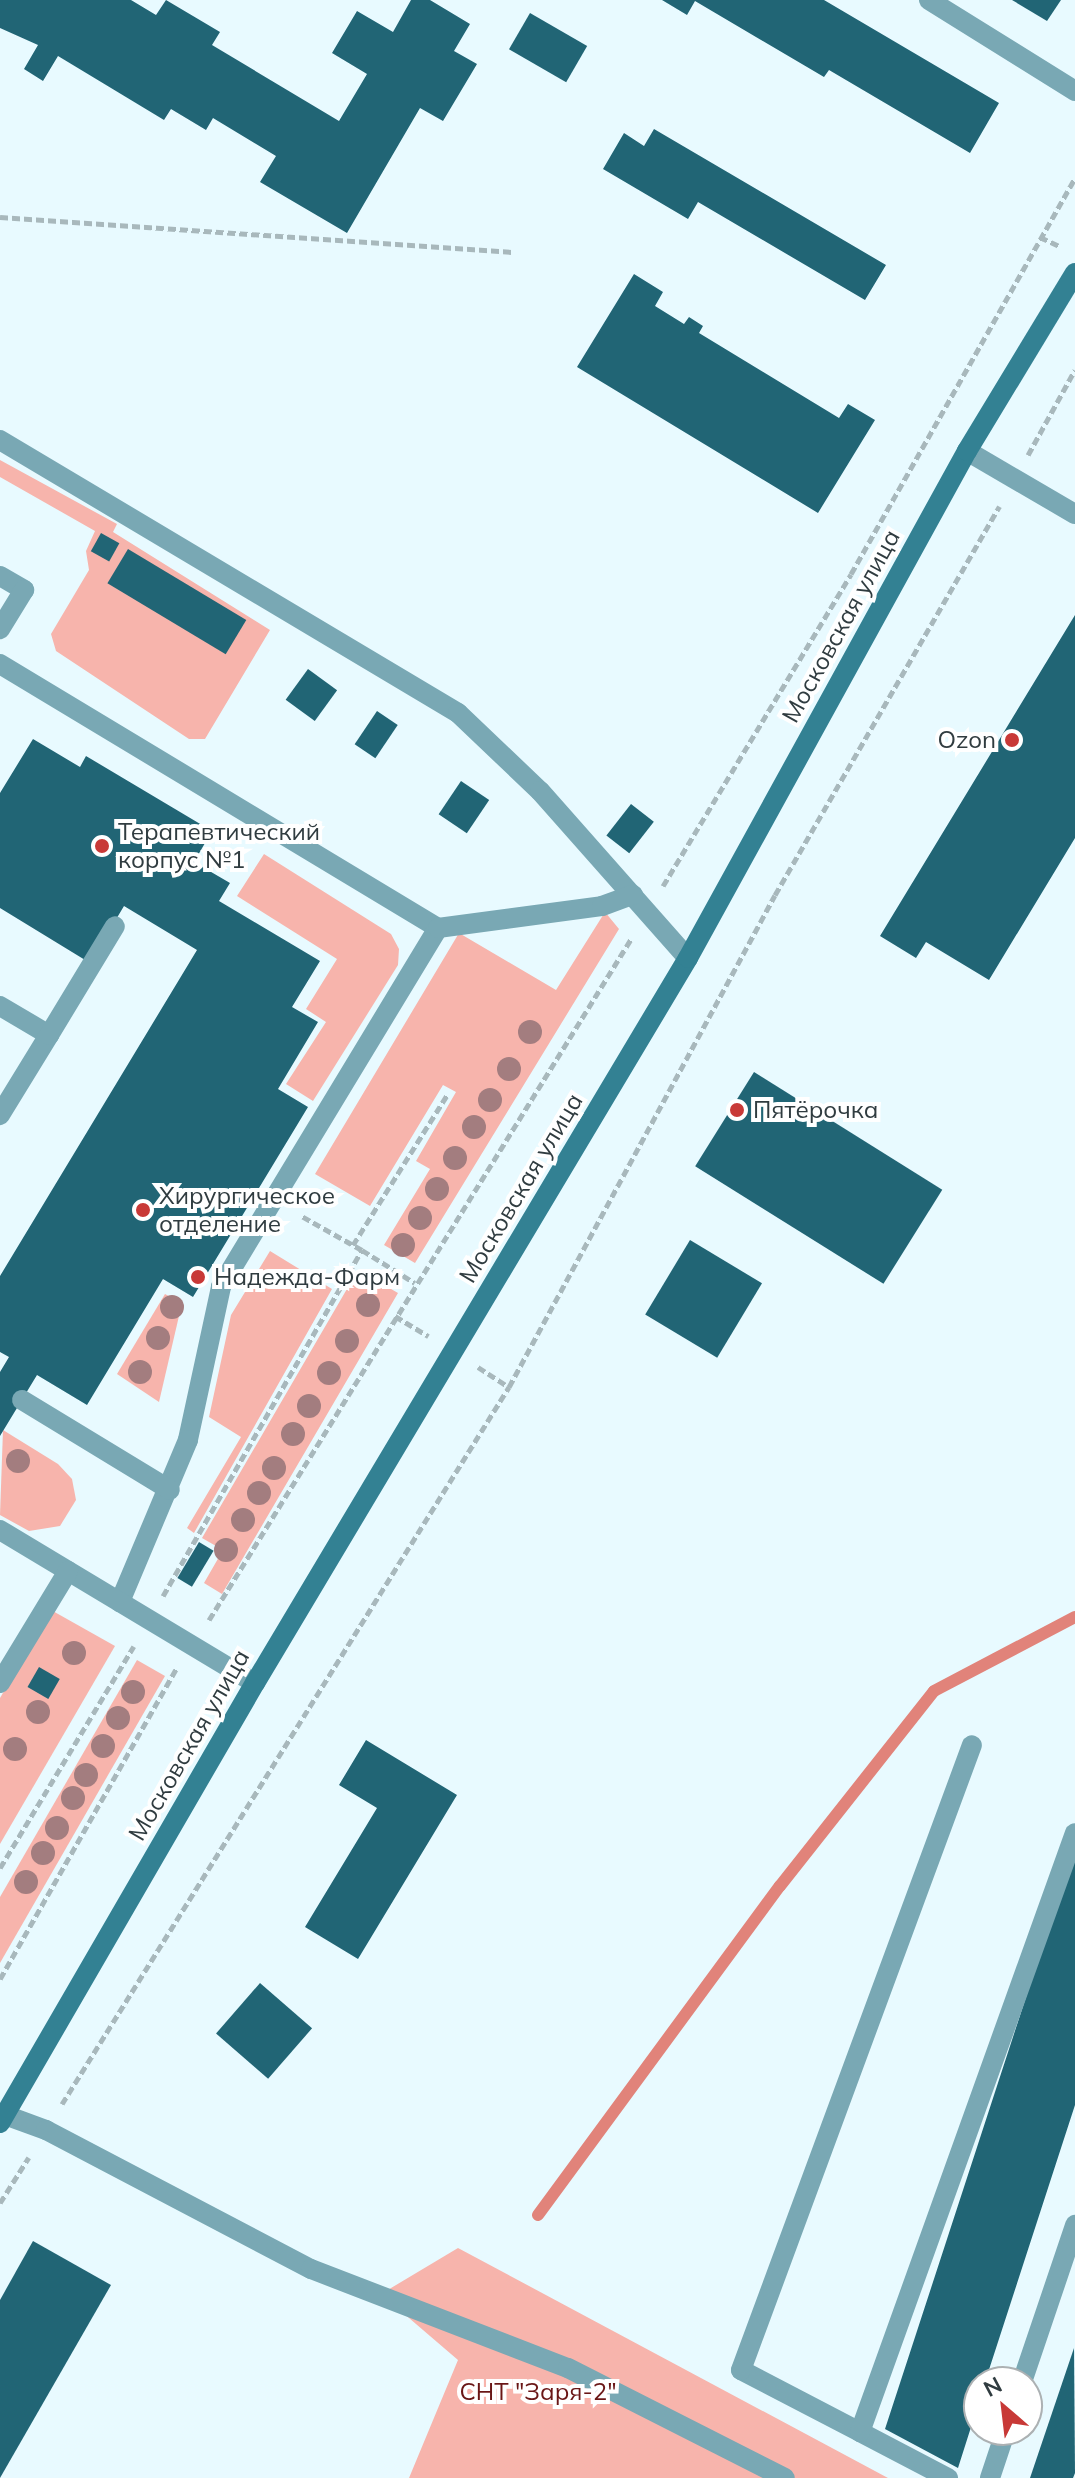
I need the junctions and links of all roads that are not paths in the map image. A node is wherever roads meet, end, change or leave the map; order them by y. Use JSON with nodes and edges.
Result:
{"nodes":[{"id":1,"x":929,"y":0,"type":"edge"},
{"id":2,"x":1075,"y":91,"type":"edge"},
{"id":3,"x":1075,"y":273,"type":"edge"},
{"id":4,"x":0,"y":440,"type":"edge"},
{"id":5,"x":967,"y":451,"type":"junction"},
{"id":6,"x":1075,"y":514,"type":"edge"},
{"id":7,"x":0,"y":576,"type":"edge"},
{"id":8,"x":0,"y":629,"type":"edge"},
{"id":9,"x":0,"y":664,"type":"edge"},
{"id":10,"x":633,"y":895,"type":"junction"},
{"id":11,"x":115,"y":926,"type":"dead end"},
{"id":12,"x":438,"y":928,"type":"junction"},
{"id":13,"x":688,"y":958,"type":"junction"},
{"id":14,"x":0,"y":1006,"type":"edge"},
{"id":15,"x":49,"y":1035,"type":"junction"},
{"id":16,"x":0,"y":1115,"type":"edge"},
{"id":17,"x":22,"y":1400,"type":"dead end"},
{"id":18,"x":170,"y":1490,"type":"junction"},
{"id":19,"x":0,"y":1530,"type":"edge"},
{"id":20,"x":68,"y":1571,"type":"junction"},
{"id":21,"x":120,"y":1602,"type":"junction"},
{"id":22,"x":0,"y":1683,"type":"edge"},
{"id":23,"x":255,"y":1683,"type":"junction"},
{"id":24,"x":972,"y":1745,"type":"dead end"},
{"id":25,"x":1075,"y":1833,"type":"edge"},
{"id":26,"x":3,"y":2119,"type":"edge"},
{"id":27,"x":1075,"y":2225,"type":"edge"},
{"id":28,"x":1027,"y":2366,"type":"edge"},
{"id":29,"x":860,"y":2432,"type":"junction"},
{"id":30,"x":1001,"y":2446,"type":"edge"},
{"id":31,"x":785,"y":2478,"type":"edge"},
{"id":32,"x":948,"y":2478,"type":"edge"},
{"id":33,"x":990,"y":2478,"type":"edge"}],
"edges":[{"from":1,"to":2,"type":"street"},
{"from":3,"to":5,"type":"main road","name":"Московская улица"},
{"from":4,"to":10,"type":"street"},
{"from":5,"to":6,"type":"street"},
{"from":5,"to":13,"type":"main road","name":"Московская улица"},
{"from":7,"to":8,"type":"street"},
{"from":9,"to":12,"type":"street"},
{"from":10,"to":12,"type":"street"},
{"from":10,"to":13,"type":"street"},
{"from":11,"to":15,"type":"street"},
{"from":12,"to":18,"type":"street"},
{"from":13,"to":23,"type":"main road","name":"Московская улица"},
{"from":14,"to":15,"type":"street"},
{"from":15,"to":16,"type":"street"},
{"from":17,"to":18,"type":"street"},
{"from":18,"to":21,"type":"street"},
{"from":19,"to":20,"type":"street"},
{"from":20,"to":21,"type":"street"},
{"from":20,"to":22,"type":"street"},
{"from":21,"to":23,"type":"street"},
{"from":23,"to":26,"type":"main road","name":"Московская улица"},
{"from":24,"to":29,"type":"street"},
{"from":25,"to":29,"type":"street"},
{"from":26,"to":31,"type":"street"},
{"from":27,"to":28,"type":"street"},
{"from":29,"to":32,"type":"street"},
{"from":30,"to":33,"type":"street"}]}
